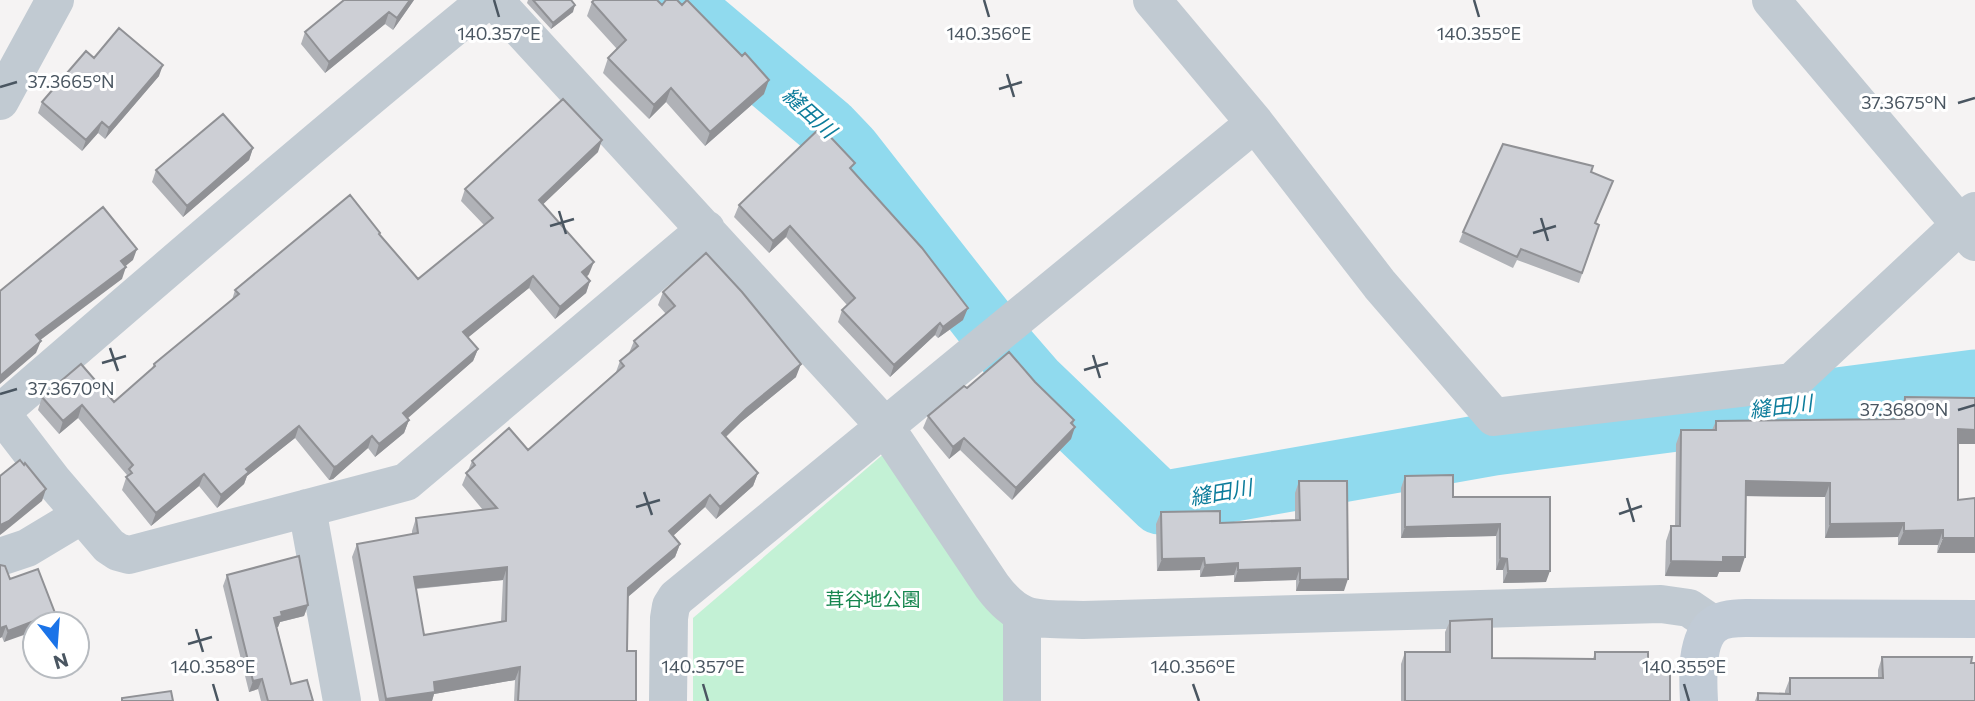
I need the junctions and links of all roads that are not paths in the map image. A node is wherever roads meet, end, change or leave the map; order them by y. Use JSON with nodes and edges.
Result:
{"nodes":[{"id":1,"x":55,"y":0,"type":"edge"},
{"id":2,"x":487,"y":0,"type":"edge"},
{"id":3,"x":494,"y":0,"type":"edge"},
{"id":4,"x":1152,"y":0,"type":"edge"},
{"id":5,"x":1770,"y":0,"type":"edge"},
{"id":6,"x":0,"y":102,"type":"edge"},
{"id":7,"x":1255,"y":123,"type":"junction"},
{"id":8,"x":1970,"y":226,"type":"edge"},
{"id":9,"x":706,"y":229,"type":"junction"},
{"id":10,"x":0,"y":413,"type":"edge"},
{"id":11,"x":884,"y":425,"type":"junction"},
{"id":12,"x":307,"y":508,"type":"junction"},
{"id":13,"x":82,"y":515,"type":"junction"},
{"id":14,"x":0,"y":557,"type":"edge"},
{"id":15,"x":1022,"y":615,"type":"junction"},
{"id":16,"x":1975,"y":619,"type":"edge"},
{"id":17,"x":1714,"y":625,"type":"junction"},
{"id":18,"x":342,"y":701,"type":"edge"},
{"id":19,"x":668,"y":701,"type":"edge"},
{"id":20,"x":1022,"y":701,"type":"edge"},
{"id":21,"x":1699,"y":701,"type":"edge"}],
"edges":[{"from":1,"to":6,"type":"street"},
{"from":2,"to":10,"type":"street"},
{"from":3,"to":9,"type":"street"},
{"from":4,"to":7,"type":"street"},
{"from":5,"to":8,"type":"street"},
{"from":7,"to":8,"type":"street"},
{"from":7,"to":11,"type":"street"},
{"from":9,"to":11,"type":"street"},
{"from":9,"to":12,"type":"street"},
{"from":10,"to":13,"type":"street"},
{"from":11,"to":15,"type":"street"},
{"from":11,"to":19,"type":"street"},
{"from":12,"to":13,"type":"street"},
{"from":12,"to":18,"type":"street"},
{"from":13,"to":14,"type":"street"},
{"from":15,"to":17,"type":"street"},
{"from":15,"to":20,"type":"street"},
{"from":16,"to":17,"type":"street"},
{"from":17,"to":21,"type":"street"}]}
